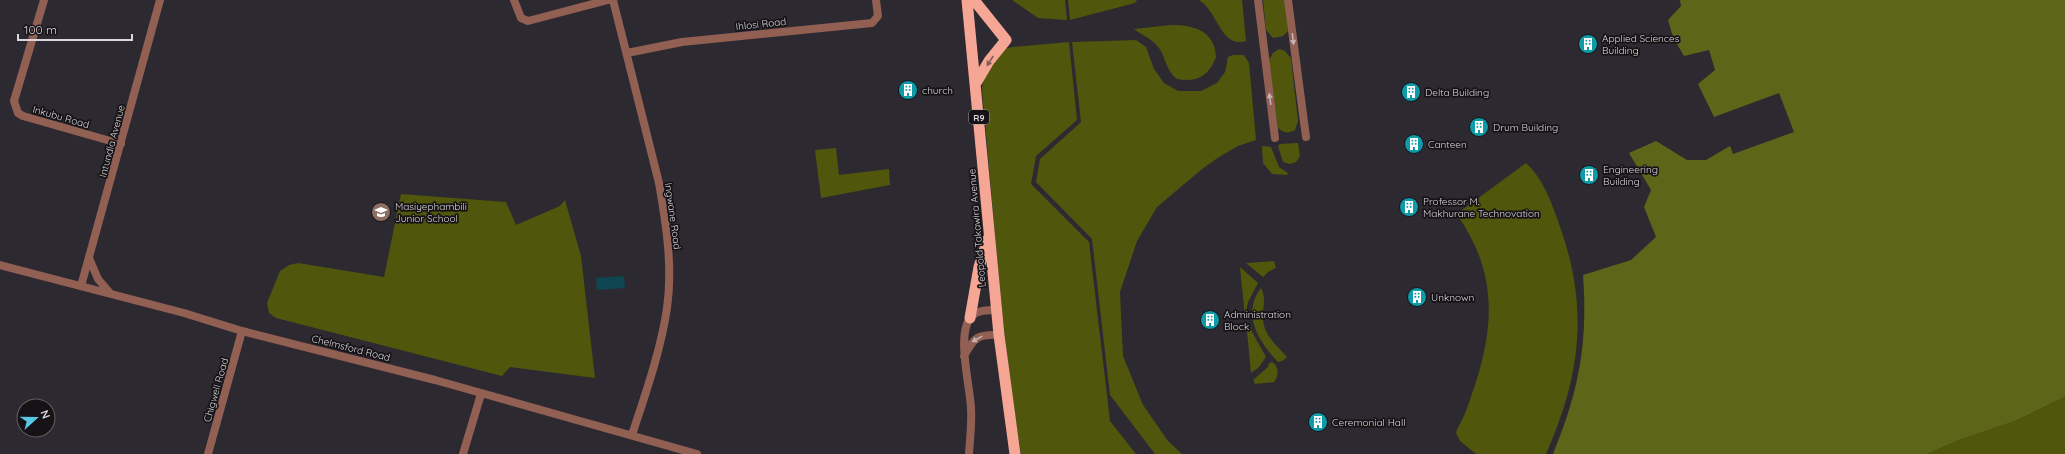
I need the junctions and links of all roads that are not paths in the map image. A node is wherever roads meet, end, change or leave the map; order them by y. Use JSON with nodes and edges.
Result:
{"nodes":[{"id":1,"x":44,"y":0,"type":"edge"},
{"id":2,"x":160,"y":0,"type":"edge"},
{"id":3,"x":514,"y":0,"type":"edge"},
{"id":4,"x":608,"y":0,"type":"edge"},
{"id":5,"x":613,"y":0,"type":"edge"},
{"id":6,"x":876,"y":0,"type":"edge"},
{"id":7,"x":967,"y":0,"type":"edge"},
{"id":8,"x":974,"y":0,"type":"edge"},
{"id":9,"x":1258,"y":0,"type":"edge"},
{"id":10,"x":1288,"y":0,"type":"edge"},
{"id":11,"x":628,"y":53,"type":"junction"},
{"id":12,"x":976,"y":83,"type":"junction"},
{"id":13,"x":1306,"y":137,"type":"dead end"},
{"id":14,"x":1275,"y":138,"type":"dead end"},
{"id":15,"x":121,"y":144,"type":"junction"},
{"id":16,"x":989,"y":234,"type":"junction"},
{"id":17,"x":89,"y":258,"type":"junction"},
{"id":18,"x":1,"y":268,"type":"edge"},
{"id":19,"x":81,"y":286,"type":"junction"},
{"id":20,"x":110,"y":293,"type":"junction"},
{"id":21,"x":997,"y":310,"type":"junction"},
{"id":22,"x":970,"y":318,"type":"junction"},
{"id":23,"x":242,"y":331,"type":"junction"},
{"id":24,"x":999,"y":335,"type":"junction"},
{"id":25,"x":964,"y":356,"type":"junction"},
{"id":26,"x":481,"y":394,"type":"junction"},
{"id":27,"x":632,"y":435,"type":"junction"},
{"id":28,"x":208,"y":454,"type":"edge"},
{"id":29,"x":462,"y":454,"type":"edge"},
{"id":30,"x":697,"y":454,"type":"edge"},
{"id":31,"x":969,"y":454,"type":"edge"},
{"id":32,"x":1015,"y":454,"type":"edge"}],
"edges":[{"from":1,"to":15,"type":"street","name":"Inkubu Road"},
{"from":2,"to":15,"type":"street","name":"Intundla Avenue"},
{"from":3,"to":4,"type":"street"},
{"from":5,"to":11,"type":"street","name":"Ingwane Road"},
{"from":6,"to":11,"type":"street","name":"Ihlosi Road"},
{"from":7,"to":12,"type":"highway","name":"Leopold Takawira Avenue","number":"R9"},
{"from":8,"to":12,"type":"highway","one_way":true},
{"from":14,"to":9,"type":"street","one_way":true},
{"from":10,"to":13,"type":"street","one_way":true},
{"from":11,"to":27,"type":"street","name":"Ingwane Road"},
{"from":12,"to":16,"type":"highway","name":"Leopold Takawira Avenue","number":"R9"},
{"from":15,"to":17,"type":"street","name":"Intundla Avenue"},
{"from":16,"to":21,"type":"highway","name":"Leopold Takawira Avenue","number":"R9"},
{"from":16,"to":22,"type":"highway"},
{"from":17,"to":19,"type":"street","name":"Intundla Avenue"},
{"from":17,"to":20,"type":"street"},
{"from":18,"to":19,"type":"street","name":"Chelmsford Road"},
{"from":19,"to":20,"type":"street","name":"Chelmsford Road"},
{"from":20,"to":23,"type":"street","name":"Chelmsford Road"},
{"from":21,"to":22,"type":"street"},
{"from":21,"to":24,"type":"highway","name":"Leopold Takawira Avenue","number":"R9"},
{"from":22,"to":25,"type":"street"},
{"from":23,"to":26,"type":"street","name":"Chelmsford Road"},
{"from":23,"to":28,"type":"street","name":"Chigwell Road"},
{"from":24,"to":25,"type":"street","one_way":true},
{"from":24,"to":32,"type":"highway","name":"Leopold Takawira Avenue","number":"R9"},
{"from":25,"to":31,"type":"street"},
{"from":26,"to":27,"type":"street","name":"Chelmsford Road"},
{"from":26,"to":29,"type":"street"},
{"from":27,"to":30,"type":"street","name":"Chelmsford Road"}]}
